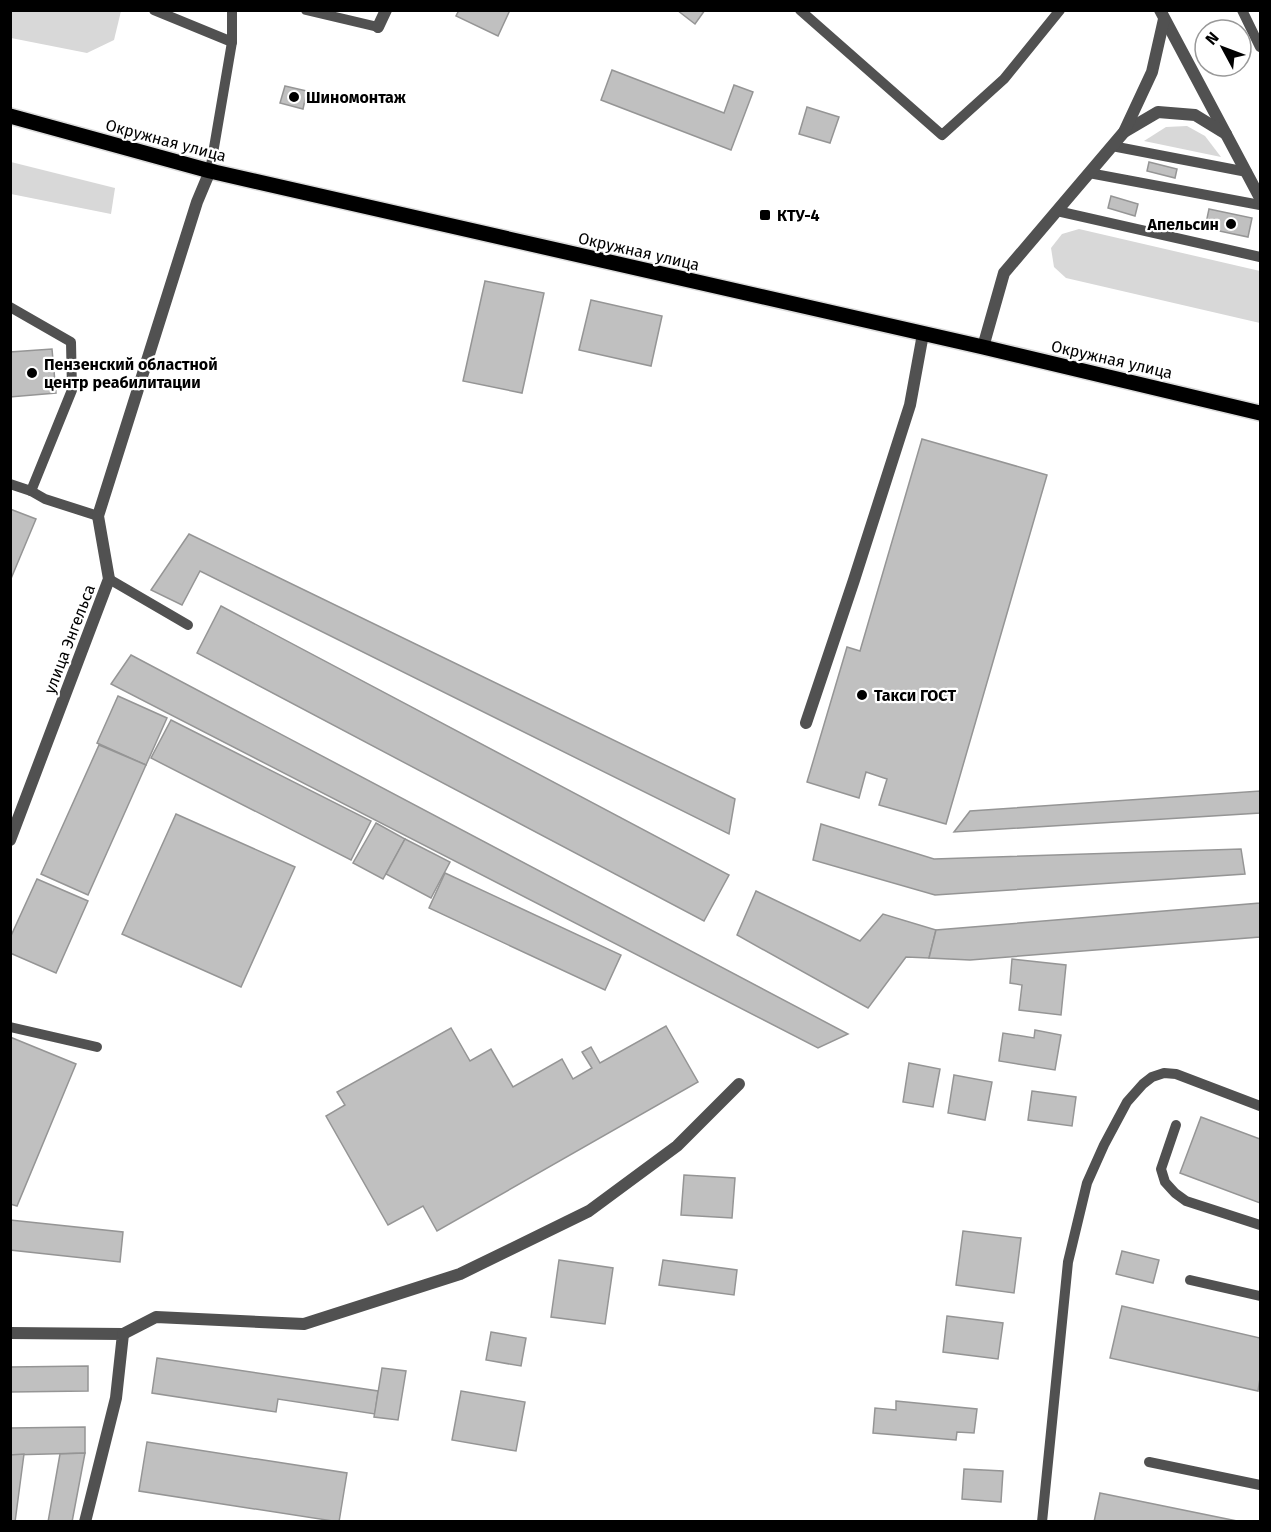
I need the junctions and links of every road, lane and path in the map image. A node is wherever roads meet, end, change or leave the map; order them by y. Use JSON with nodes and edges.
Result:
{"nodes":[{"id":1,"x":153,"y":10,"type":"edge"},
{"id":2,"x":232,"y":10,"type":"edge"},
{"id":3,"x":306,"y":10,"type":"edge"},
{"id":4,"x":386,"y":10,"type":"edge"},
{"id":5,"x":800,"y":10,"type":"edge"},
{"id":6,"x":1060,"y":10,"type":"edge"},
{"id":7,"x":1242,"y":10,"type":"edge"},
{"id":8,"x":1162,"y":15,"type":"edge"},
{"id":9,"x":378,"y":27,"type":"joint"},
{"id":10,"x":232,"y":42,"type":"junction"},
{"id":11,"x":1260,"y":46,"type":"edge"},
{"id":12,"x":10,"y":116,"type":"edge"},
{"id":13,"x":1124,"y":132,"type":"junction"},
{"id":14,"x":1227,"y":135,"type":"junction"},
{"id":15,"x":1112,"y":146,"type":"junction"},
{"id":16,"x":210,"y":171,"type":"junction"},
{"id":17,"x":1246,"y":172,"type":"junction"},
{"id":18,"x":1089,"y":173,"type":"junction"},
{"id":19,"x":1260,"y":198,"type":"edge"},
{"id":20,"x":1260,"y":205,"type":"edge"},
{"id":21,"x":1057,"y":211,"type":"junction"},
{"id":22,"x":1260,"y":256,"type":"edge"},
{"id":23,"x":10,"y":307,"type":"edge"},
{"id":24,"x":923,"y":334,"type":"junction"},
{"id":25,"x":983,"y":347,"type":"junction"},
{"id":26,"x":1260,"y":413,"type":"edge"},
{"id":27,"x":10,"y":484,"type":"edge"},
{"id":28,"x":31,"y":491,"type":"junction"},
{"id":29,"x":98,"y":516,"type":"junction"},
{"id":30,"x":109,"y":579,"type":"junction"},
{"id":31,"x":188,"y":625,"type":"dead end"},
{"id":32,"x":806,"y":723,"type":"dead end"},
{"id":33,"x":10,"y":840,"type":"edge"},
{"id":34,"x":10,"y":1027,"type":"edge"},
{"id":35,"x":97,"y":1047,"type":"dead end"},
{"id":36,"x":739,"y":1084,"type":"dead end"},
{"id":37,"x":1260,"y":1106,"type":"edge"},
{"id":38,"x":1176,"y":1125,"type":"dead end"},
{"id":39,"x":1260,"y":1225,"type":"edge"},
{"id":40,"x":1190,"y":1281,"type":"dead end"},
{"id":41,"x":1260,"y":1296,"type":"edge"},
{"id":42,"x":10,"y":1333,"type":"edge"},
{"id":43,"x":123,"y":1334,"type":"junction"},
{"id":44,"x":1149,"y":1462,"type":"dead end"},
{"id":45,"x":1260,"y":1485,"type":"edge"},
{"id":46,"x":85,"y":1521,"type":"edge"},
{"id":47,"x":1042,"y":1521,"type":"edge"}],
"edges":[{"from":1,"to":10,"type":"lane"},
{"from":2,"to":10,"type":"lane"},
{"from":3,"to":9,"type":"lane"},
{"from":4,"to":9,"type":"street"},
{"from":5,"to":6,"type":"lane"},
{"from":7,"to":11,"type":"lane"},
{"from":8,"to":13,"type":"street"},
{"from":8,"to":14,"type":"street"},
{"from":10,"to":16,"type":"lane"},
{"from":12,"to":16,"type":"main road","name":"Окружная улица"},
{"from":13,"to":14,"type":"street"},
{"from":13,"to":15,"type":"street"},
{"from":14,"to":17,"type":"street"},
{"from":15,"to":17,"type":"lane"},
{"from":15,"to":18,"type":"street"},
{"from":16,"to":24,"type":"main road","name":"Окружная улица"},
{"from":16,"to":29,"type":"street","name":"улица Энгельса"},
{"from":17,"to":19,"type":"street"},
{"from":18,"to":20,"type":"lane"},
{"from":18,"to":21,"type":"street"},
{"from":21,"to":22,"type":"lane"},
{"from":21,"to":25,"type":"street"},
{"from":23,"to":28,"type":"lane"},
{"from":24,"to":25,"type":"main road","name":"Окружная улица"},
{"from":24,"to":32,"type":"street"},
{"from":25,"to":26,"type":"main road","name":"Окружная улица"},
{"from":27,"to":28,"type":"lane"},
{"from":28,"to":29,"type":"lane"},
{"from":29,"to":30,"type":"street","name":"улица Энгельса"},
{"from":30,"to":31,"type":"lane"},
{"from":30,"to":33,"type":"street","name":"улица Энгельса"},
{"from":34,"to":35,"type":"lane"},
{"from":36,"to":43,"type":"street"},
{"from":37,"to":47,"type":"lane"},
{"from":38,"to":39,"type":"lane"},
{"from":40,"to":41,"type":"lane"},
{"from":42,"to":43,"type":"street"},
{"from":43,"to":46,"type":"street"},
{"from":44,"to":45,"type":"lane"}]}
